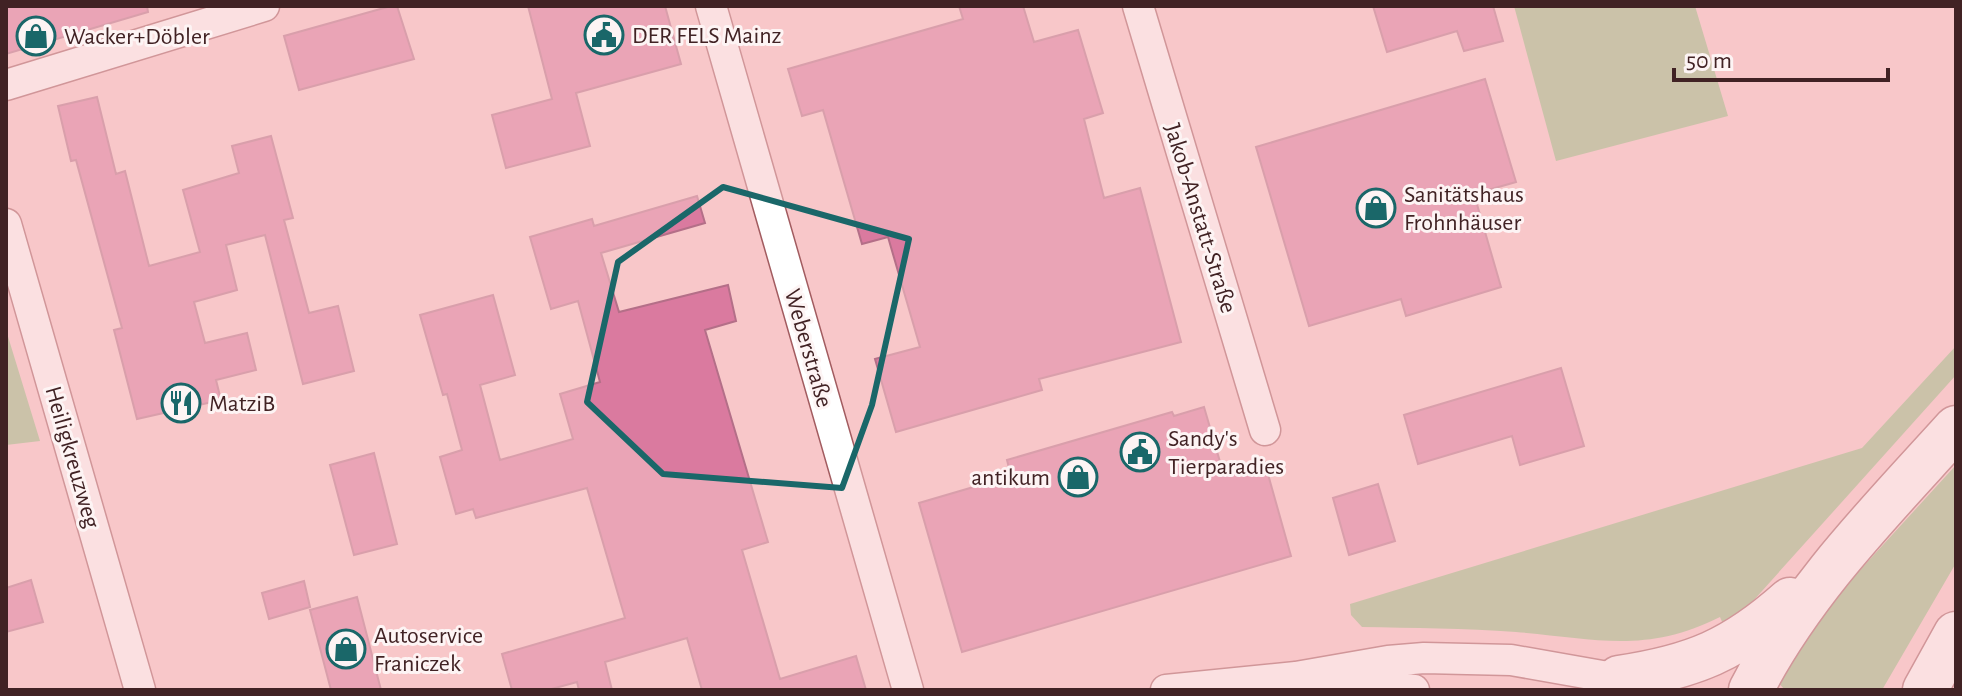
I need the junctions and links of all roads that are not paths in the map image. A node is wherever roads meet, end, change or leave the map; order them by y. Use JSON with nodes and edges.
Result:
{"nodes":[{"id":1,"x":264,"y":6,"type":"edge"},
{"id":2,"x":711,"y":6,"type":"edge"},
{"id":3,"x":1138,"y":6,"type":"edge"},
{"id":4,"x":6,"y":85,"type":"edge"},
{"id":5,"x":6,"y":224,"type":"edge"},
{"id":6,"x":1956,"y":428,"type":"edge"},
{"id":7,"x":1265,"y":430,"type":"dead end"},
{"id":8,"x":1843,"y":553,"type":"junction"},
{"id":9,"x":1956,"y":634,"type":"edge"},
{"id":10,"x":1296,"y":677,"type":"junction"},
{"id":11,"x":1619,"y":678,"type":"junction"},
{"id":12,"x":140,"y":690,"type":"edge"},
{"id":13,"x":908,"y":690,"type":"edge"},
{"id":14,"x":1166,"y":690,"type":"edge"},
{"id":15,"x":1414,"y":690,"type":"edge"},
{"id":16,"x":1666,"y":690,"type":"edge"},
{"id":17,"x":1751,"y":690,"type":"edge"},
{"id":18,"x":1925,"y":690,"type":"edge"}],
"edges":[{"from":1,"to":4,"type":"street"},
{"from":2,"to":13,"type":"street","name":"Weberstraße"},
{"from":3,"to":7,"type":"street","name":"Jakob-Anstatt-Straße"},
{"from":5,"to":12,"type":"street","name":"Heiligkreuzweg"},
{"from":6,"to":8,"type":"highway"},
{"from":8,"to":11,"type":"highway"},
{"from":8,"to":17,"type":"highway"},
{"from":9,"to":18,"type":"highway"},
{"from":10,"to":11,"type":"street"},
{"from":10,"to":14,"type":"street"},
{"from":10,"to":15,"type":"street"},
{"from":11,"to":16,"type":"street"}]}
